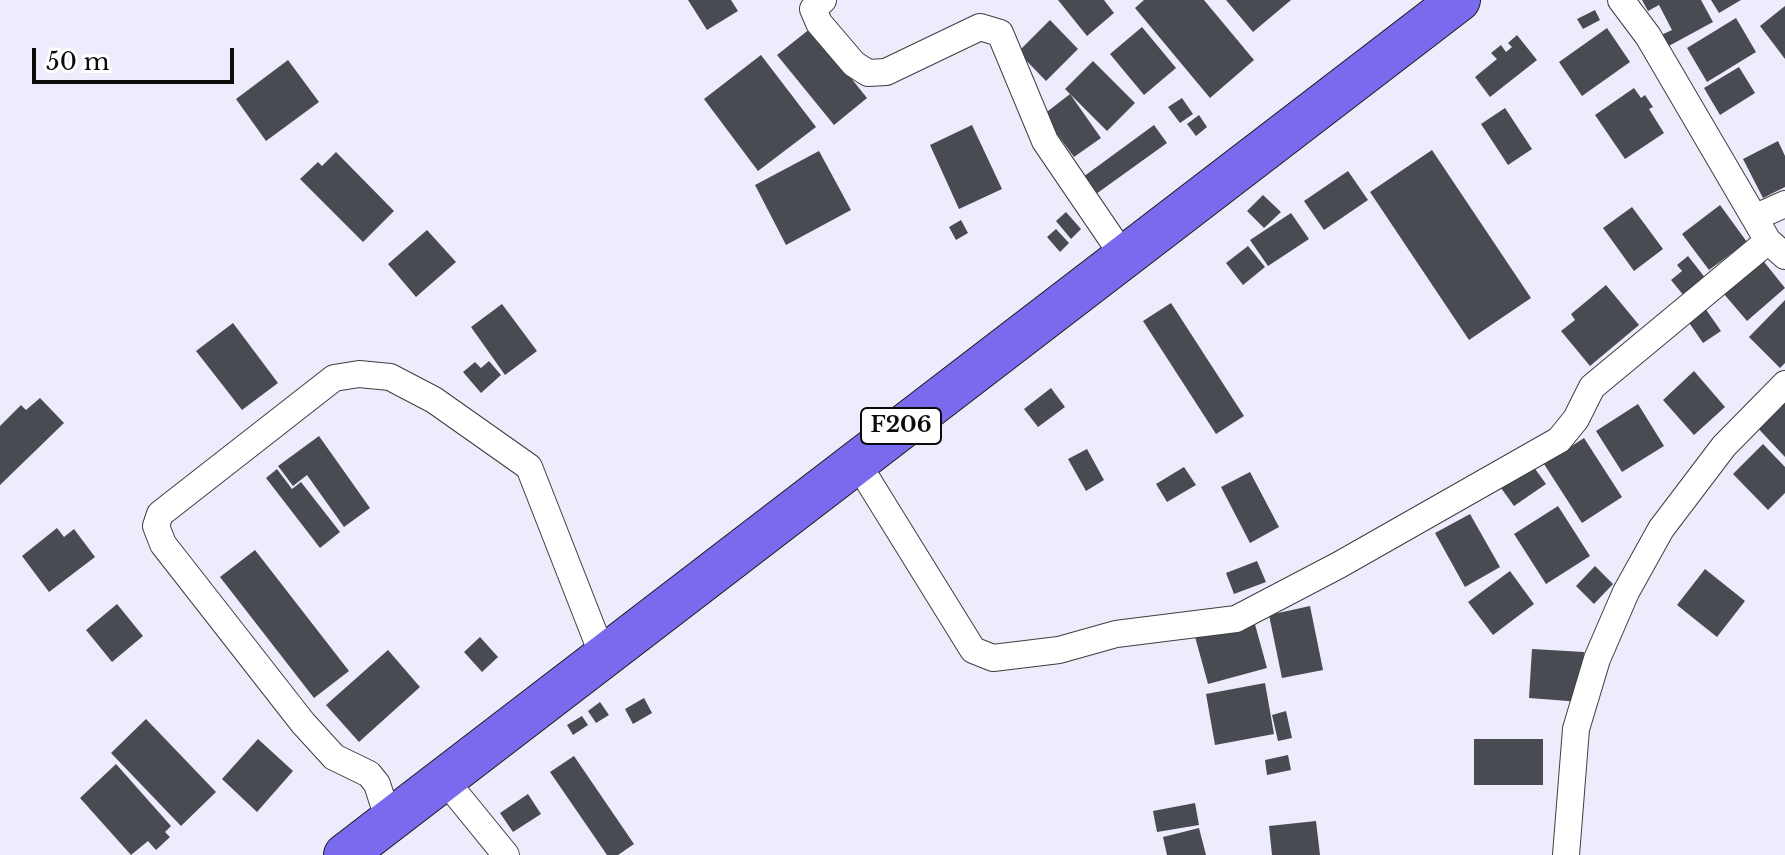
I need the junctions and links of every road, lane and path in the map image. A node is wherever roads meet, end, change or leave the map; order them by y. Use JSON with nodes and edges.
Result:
{"nodes":[{"id":1,"x":823,"y":0,"type":"edge"},
{"id":2,"x":1459,"y":0,"type":"edge"},
{"id":3,"x":1621,"y":0,"type":"edge"},
{"id":4,"x":1785,"y":204,"type":"edge"},
{"id":5,"x":1770,"y":238,"type":"edge"},
{"id":6,"x":1124,"y":257,"type":"junction"},
{"id":7,"x":1785,"y":384,"type":"edge"},
{"id":8,"x":856,"y":461,"type":"junction"},
{"id":9,"x":603,"y":656,"type":"junction"},
{"id":10,"x":444,"y":779,"type":"junction"},
{"id":11,"x":389,"y":821,"type":"junction"},
{"id":12,"x":345,"y":855,"type":"edge"},
{"id":13,"x":506,"y":855,"type":"edge"},
{"id":14,"x":1566,"y":855,"type":"edge"}],
"edges":[{"from":1,"to":6,"type":"street"},
{"from":2,"to":6,"type":"main road","number":"F206"},
{"from":3,"to":5,"type":"street"},
{"from":4,"to":5,"type":"street"},
{"from":5,"to":8,"type":"street"},
{"from":6,"to":8,"type":"main road","number":"F206"},
{"from":7,"to":14,"type":"street"},
{"from":8,"to":9,"type":"main road","number":"F206"},
{"from":9,"to":10,"type":"main road","number":"F206"},
{"from":9,"to":11,"type":"street"},
{"from":10,"to":11,"type":"main road","number":"F206"},
{"from":10,"to":13,"type":"street"},
{"from":11,"to":12,"type":"main road","number":"F206"}]}
